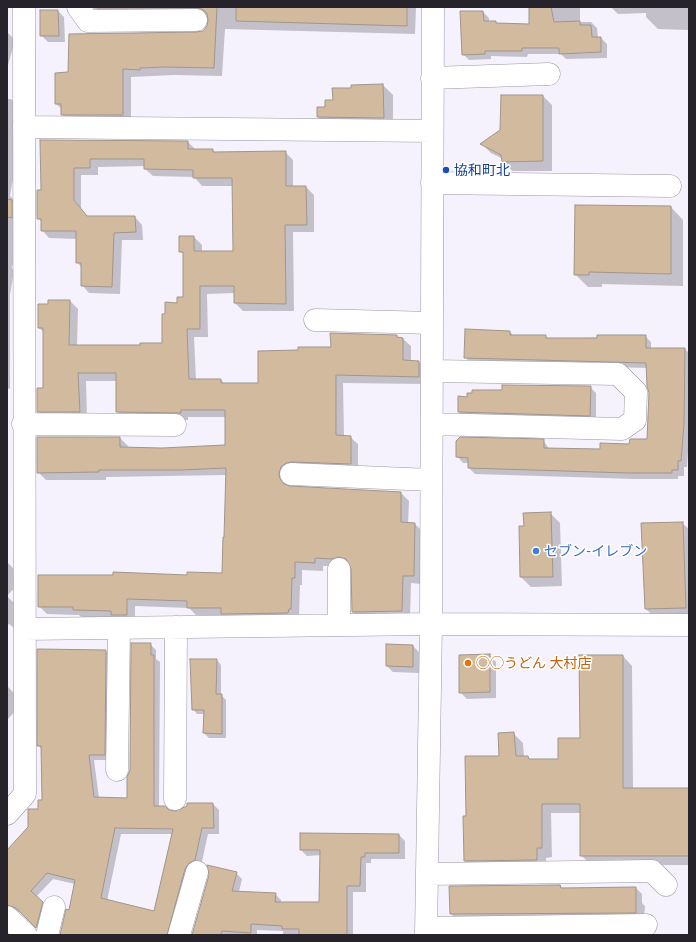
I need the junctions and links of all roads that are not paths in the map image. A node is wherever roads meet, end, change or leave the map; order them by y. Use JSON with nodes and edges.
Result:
{"nodes":[{"id":1,"x":78,"y":7,"type":"edge"},
{"id":2,"x":433,"y":7,"type":"edge"},
{"id":3,"x":18,"y":11,"type":"edge"},
{"id":4,"x":196,"y":20,"type":"dead end"},
{"id":5,"x":549,"y":74,"type":"dead end"},
{"id":6,"x":432,"y":78,"type":"junction"},
{"id":7,"x":432,"y":131,"type":"junction"},
{"id":8,"x":18,"y":135,"type":"edge"},
{"id":9,"x":15,"y":178,"type":"edge"},
{"id":10,"x":432,"y":183,"type":"junction"},
{"id":11,"x":670,"y":186,"type":"dead end"},
{"id":12,"x":15,"y":227,"type":"edge"},
{"id":13,"x":315,"y":320,"type":"dead end"},
{"id":14,"x":432,"y":323,"type":"junction"},
{"id":15,"x":432,"y":371,"type":"junction"},
{"id":16,"x":23,"y":424,"type":"junction"},
{"id":17,"x":432,"y":424,"type":"junction"},
{"id":18,"x":175,"y":425,"type":"dead end"},
{"id":19,"x":7,"y":439,"type":"edge"},
{"id":20,"x":24,"y":454,"type":"junction"},
{"id":21,"x":291,"y":474,"type":"dead end"},
{"id":22,"x":432,"y":480,"type":"junction"},
{"id":23,"x":339,"y":569,"type":"dead end"},
{"id":24,"x":431,"y":624,"type":"junction"},
{"id":25,"x":338,"y":625,"type":"junction"},
{"id":26,"x":689,"y":625,"type":"edge"},
{"id":27,"x":176,"y":627,"type":"junction"},
{"id":28,"x":119,"y":628,"type":"junction"},
{"id":29,"x":25,"y":629,"type":"junction"},
{"id":30,"x":7,"y":732,"type":"edge"},
{"id":31,"x":25,"y":748,"type":"junction"},
{"id":32,"x":117,"y":770,"type":"dead end"},
{"id":33,"x":175,"y":799,"type":"dead end"},
{"id":34,"x":7,"y":814,"type":"edge"},
{"id":35,"x":197,"y":872,"type":"dead end"},
{"id":36,"x":427,"y":874,"type":"junction"},
{"id":37,"x":666,"y":885,"type":"dead end"},
{"id":38,"x":54,"y":907,"type":"dead end"},
{"id":39,"x":7,"y":917,"type":"edge"},
{"id":40,"x":646,"y":925,"type":"dead end"},
{"id":41,"x":426,"y":932,"type":"edge"},
{"id":42,"x":26,"y":935,"type":"edge"},
{"id":43,"x":47,"y":935,"type":"edge"},
{"id":44,"x":179,"y":935,"type":"edge"}],
"edges":[{"from":1,"to":4,"type":"street"},
{"from":2,"to":6,"type":"street"},
{"from":3,"to":8,"type":"street"},
{"from":5,"to":6,"type":"street"},
{"from":6,"to":7,"type":"street"},
{"from":7,"to":8,"type":"street"},
{"from":7,"to":10,"type":"street"},
{"from":8,"to":9,"type":"street"},
{"from":9,"to":12,"type":"street"},
{"from":10,"to":11,"type":"street"},
{"from":10,"to":14,"type":"street"},
{"from":12,"to":16,"type":"street"},
{"from":13,"to":14,"type":"street"},
{"from":14,"to":15,"type":"street"},
{"from":15,"to":17,"type":"street"},
{"from":15,"to":17,"type":"street"},
{"from":16,"to":18,"type":"street"},
{"from":16,"to":20,"type":"street"},
{"from":17,"to":22,"type":"street"},
{"from":19,"to":20,"type":"street"},
{"from":20,"to":29,"type":"street"},
{"from":21,"to":22,"type":"street"},
{"from":22,"to":24,"type":"street"},
{"from":23,"to":25,"type":"street"},
{"from":24,"to":25,"type":"street"},
{"from":24,"to":26,"type":"street"},
{"from":24,"to":36,"type":"street"},
{"from":25,"to":27,"type":"street"},
{"from":27,"to":28,"type":"street"},
{"from":27,"to":33,"type":"street"},
{"from":28,"to":29,"type":"street"},
{"from":28,"to":32,"type":"street"},
{"from":29,"to":31,"type":"street"},
{"from":30,"to":31,"type":"street"},
{"from":31,"to":34,"type":"street"},
{"from":35,"to":44,"type":"street"},
{"from":36,"to":37,"type":"street"},
{"from":36,"to":41,"type":"street"},
{"from":38,"to":43,"type":"street"},
{"from":39,"to":42,"type":"street"},
{"from":40,"to":41,"type":"street"}]}
